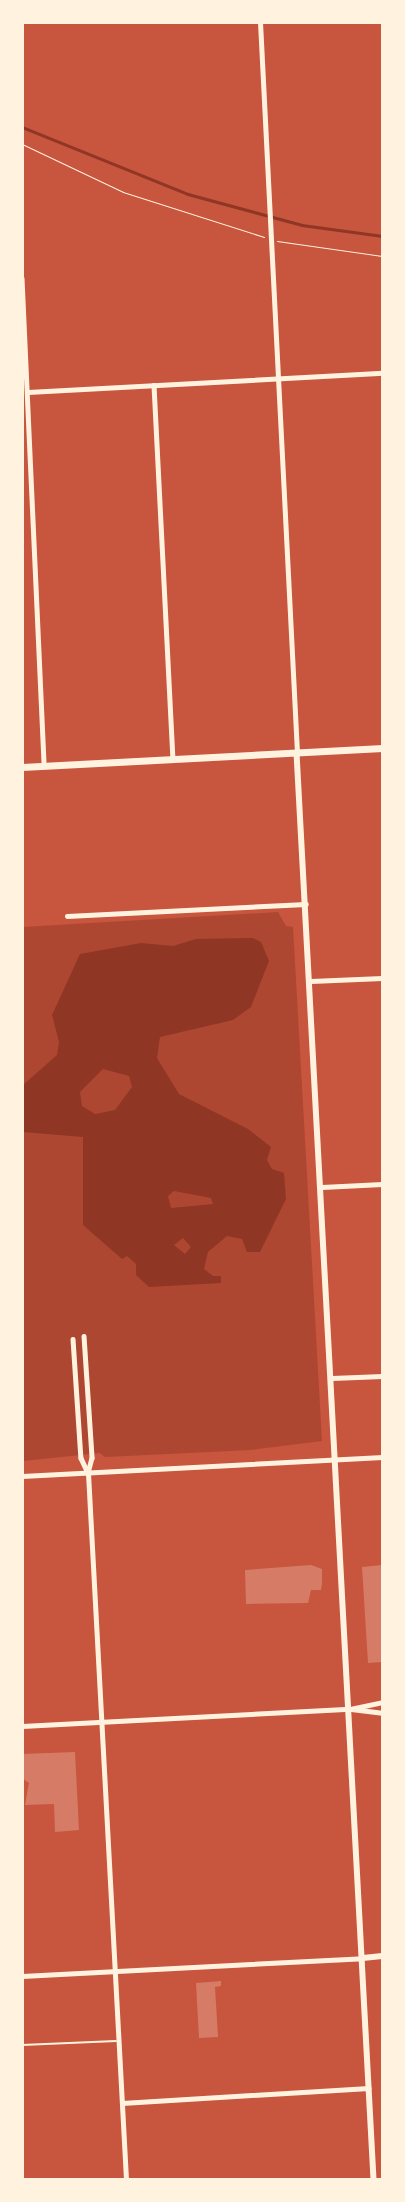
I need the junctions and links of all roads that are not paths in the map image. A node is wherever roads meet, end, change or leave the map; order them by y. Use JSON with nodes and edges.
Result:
{"nodes":[{"id":1,"x":260,"y":22,"type":"edge"},
{"id":2,"x":22,"y":278,"type":"edge"},
{"id":3,"x":382,"y":373,"type":"edge"},
{"id":4,"x":276,"y":379,"type":"junction"},
{"id":5,"x":154,"y":385,"type":"junction"},
{"id":6,"x":28,"y":392,"type":"junction"},
{"id":7,"x":382,"y":748,"type":"edge"},
{"id":8,"x":297,"y":753,"type":"junction"},
{"id":9,"x":173,"y":760,"type":"junction"},
{"id":10,"x":44,"y":766,"type":"junction"},
{"id":11,"x":22,"y":767,"type":"edge"},
{"id":12,"x":306,"y":904,"type":"junction"},
{"id":13,"x":67,"y":916,"type":"dead end"},
{"id":14,"x":382,"y":978,"type":"edge"},
{"id":15,"x":311,"y":982,"type":"junction"},
{"id":16,"x":382,"y":1184,"type":"edge"},
{"id":17,"x":322,"y":1187,"type":"junction"},
{"id":18,"x":84,"y":1336,"type":"dead end"},
{"id":19,"x":73,"y":1339,"type":"dead end"},
{"id":20,"x":382,"y":1376,"type":"edge"},
{"id":21,"x":332,"y":1378,"type":"junction"},
{"id":22,"x":382,"y":1457,"type":"edge"},
{"id":23,"x":336,"y":1459,"type":"junction"},
{"id":24,"x":88,"y":1473,"type":"junction"},
{"id":25,"x":22,"y":1476,"type":"edge"},
{"id":26,"x":382,"y":1702,"type":"edge"},
{"id":27,"x":350,"y":1709,"type":"junction"},
{"id":28,"x":382,"y":1713,"type":"edge"},
{"id":29,"x":102,"y":1722,"type":"junction"},
{"id":30,"x":22,"y":1726,"type":"edge"},
{"id":31,"x":382,"y":1956,"type":"edge"},
{"id":32,"x":363,"y":1958,"type":"junction"},
{"id":33,"x":115,"y":1970,"type":"junction"},
{"id":34,"x":22,"y":1976,"type":"edge"},
{"id":35,"x":119,"y":2041,"type":"junction"},
{"id":36,"x":22,"y":2045,"type":"edge"},
{"id":37,"x":369,"y":2088,"type":"junction"},
{"id":38,"x":122,"y":2103,"type":"junction"},
{"id":39,"x":126,"y":2180,"type":"edge"},
{"id":40,"x":374,"y":2180,"type":"edge"}],
"edges":[{"from":1,"to":4,"type":"street"},
{"from":2,"to":6,"type":"street"},
{"from":3,"to":4,"type":"street"},
{"from":4,"to":5,"type":"street"},
{"from":4,"to":8,"type":"street"},
{"from":5,"to":6,"type":"street"},
{"from":5,"to":9,"type":"street"},
{"from":6,"to":10,"type":"street"},
{"from":7,"to":8,"type":"main road"},
{"from":8,"to":9,"type":"main road"},
{"from":8,"to":12,"type":"main road"},
{"from":9,"to":10,"type":"main road"},
{"from":10,"to":11,"type":"main road"},
{"from":12,"to":13,"type":"street"},
{"from":12,"to":15,"type":"main road"},
{"from":14,"to":15,"type":"street"},
{"from":15,"to":17,"type":"main road"},
{"from":16,"to":17,"type":"street"},
{"from":17,"to":21,"type":"main road"},
{"from":18,"to":24,"type":"street"},
{"from":19,"to":24,"type":"street"},
{"from":20,"to":21,"type":"street"},
{"from":21,"to":23,"type":"main road"},
{"from":22,"to":23,"type":"street"},
{"from":23,"to":24,"type":"street"},
{"from":23,"to":27,"type":"main road"},
{"from":24,"to":25,"type":"street"},
{"from":24,"to":29,"type":"street"},
{"from":26,"to":27,"type":"street"},
{"from":27,"to":28,"type":"street"},
{"from":27,"to":29,"type":"street"},
{"from":27,"to":32,"type":"main road"},
{"from":29,"to":30,"type":"street"},
{"from":29,"to":33,"type":"street"},
{"from":31,"to":32,"type":"main road"},
{"from":32,"to":33,"type":"street"},
{"from":32,"to":37,"type":"main road"},
{"from":33,"to":34,"type":"street"},
{"from":33,"to":35,"type":"street"},
{"from":35,"to":36,"type":"lane"},
{"from":35,"to":38,"type":"street"},
{"from":37,"to":38,"type":"street"},
{"from":37,"to":40,"type":"main road"},
{"from":38,"to":39,"type":"street"}]}
